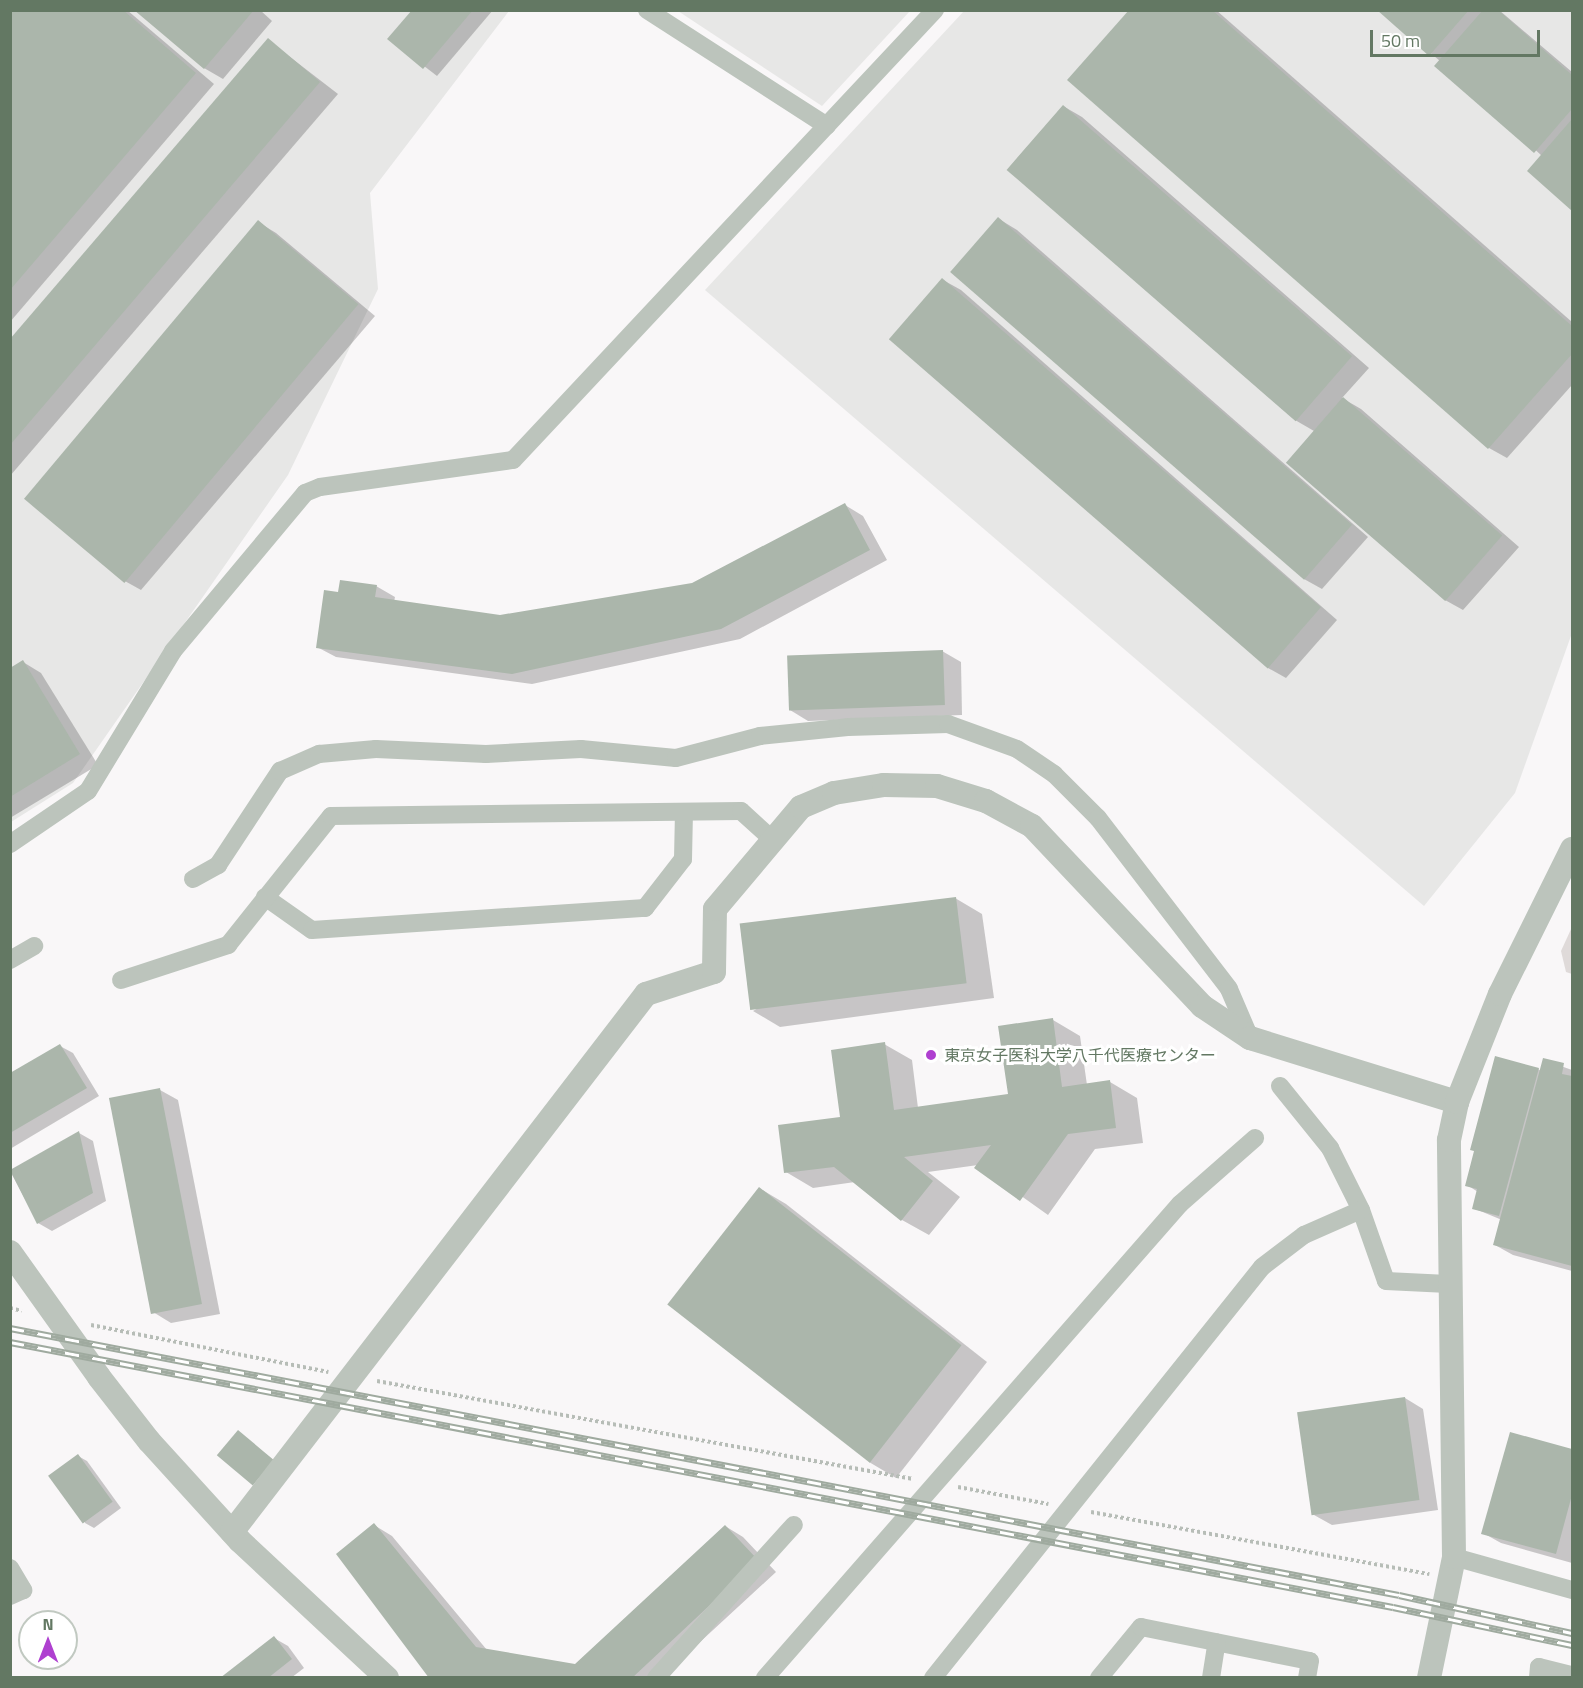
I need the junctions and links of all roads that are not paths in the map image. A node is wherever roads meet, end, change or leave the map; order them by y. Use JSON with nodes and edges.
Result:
{"nodes":[{"id":1,"x":647,"y":10,"type":"edge"},
{"id":2,"x":935,"y":10,"type":"edge"},
{"id":3,"x":827,"y":126,"type":"junction"},
{"id":4,"x":684,"y":812,"type":"junction"},
{"id":5,"x":773,"y":840,"type":"junction"},
{"id":6,"x":10,"y":844,"type":"edge"},
{"id":7,"x":1572,"y":849,"type":"edge"},
{"id":8,"x":193,"y":879,"type":"dead end"},
{"id":9,"x":265,"y":897,"type":"junction"},
{"id":10,"x":34,"y":946,"type":"dead end"},
{"id":11,"x":10,"y":960,"type":"edge"},
{"id":12,"x":121,"y":980,"type":"dead end"},
{"id":13,"x":1250,"y":1038,"type":"junction"},
{"id":14,"x":1280,"y":1086,"type":"dead end"},
{"id":15,"x":1457,"y":1102,"type":"junction"},
{"id":16,"x":1255,"y":1138,"type":"dead end"},
{"id":17,"x":1360,"y":1210,"type":"junction"},
{"id":18,"x":12,"y":1258,"type":"edge"},
{"id":19,"x":1448,"y":1284,"type":"junction"},
{"id":20,"x":794,"y":1525,"type":"dead end"},
{"id":21,"x":232,"y":1533,"type":"junction"},
{"id":22,"x":10,"y":1568,"type":"edge"},
{"id":23,"x":1452,"y":1568,"type":"junction"},
{"id":24,"x":1572,"y":1590,"type":"edge"},
{"id":25,"x":10,"y":1596,"type":"edge"},
{"id":26,"x":1217,"y":1642,"type":"junction"},
{"id":27,"x":1572,"y":1675,"type":"edge"},
{"id":28,"x":387,"y":1677,"type":"edge"},
{"id":29,"x":656,"y":1677,"type":"edge"},
{"id":30,"x":765,"y":1677,"type":"edge"},
{"id":31,"x":933,"y":1677,"type":"edge"},
{"id":32,"x":1100,"y":1677,"type":"edge"},
{"id":33,"x":1210,"y":1677,"type":"edge"},
{"id":34,"x":1308,"y":1677,"type":"edge"},
{"id":35,"x":1430,"y":1677,"type":"edge"},
{"id":36,"x":1538,"y":1677,"type":"edge"}],
"edges":[{"from":1,"to":3,"type":"street"},
{"from":2,"to":3,"type":"street"},
{"from":3,"to":6,"type":"street"},
{"from":4,"to":5,"type":"street"},
{"from":4,"to":9,"type":"street"},
{"from":4,"to":9,"type":"street"},
{"from":5,"to":13,"type":"street"},
{"from":5,"to":21,"type":"street"},
{"from":7,"to":15,"type":"street"},
{"from":8,"to":13,"type":"street"},
{"from":9,"to":12,"type":"street"},
{"from":10,"to":11,"type":"street"},
{"from":13,"to":15,"type":"street"},
{"from":14,"to":17,"type":"street"},
{"from":15,"to":19,"type":"street"},
{"from":16,"to":30,"type":"street"},
{"from":17,"to":19,"type":"street"},
{"from":17,"to":31,"type":"street"},
{"from":18,"to":21,"type":"street"},
{"from":19,"to":23,"type":"street"},
{"from":20,"to":29,"type":"street"},
{"from":21,"to":28,"type":"street"},
{"from":22,"to":25,"type":"street"},
{"from":23,"to":24,"type":"street"},
{"from":23,"to":35,"type":"street"},
{"from":26,"to":32,"type":"street"},
{"from":26,"to":33,"type":"street"},
{"from":26,"to":34,"type":"street"},
{"from":27,"to":36,"type":"street"}]}
